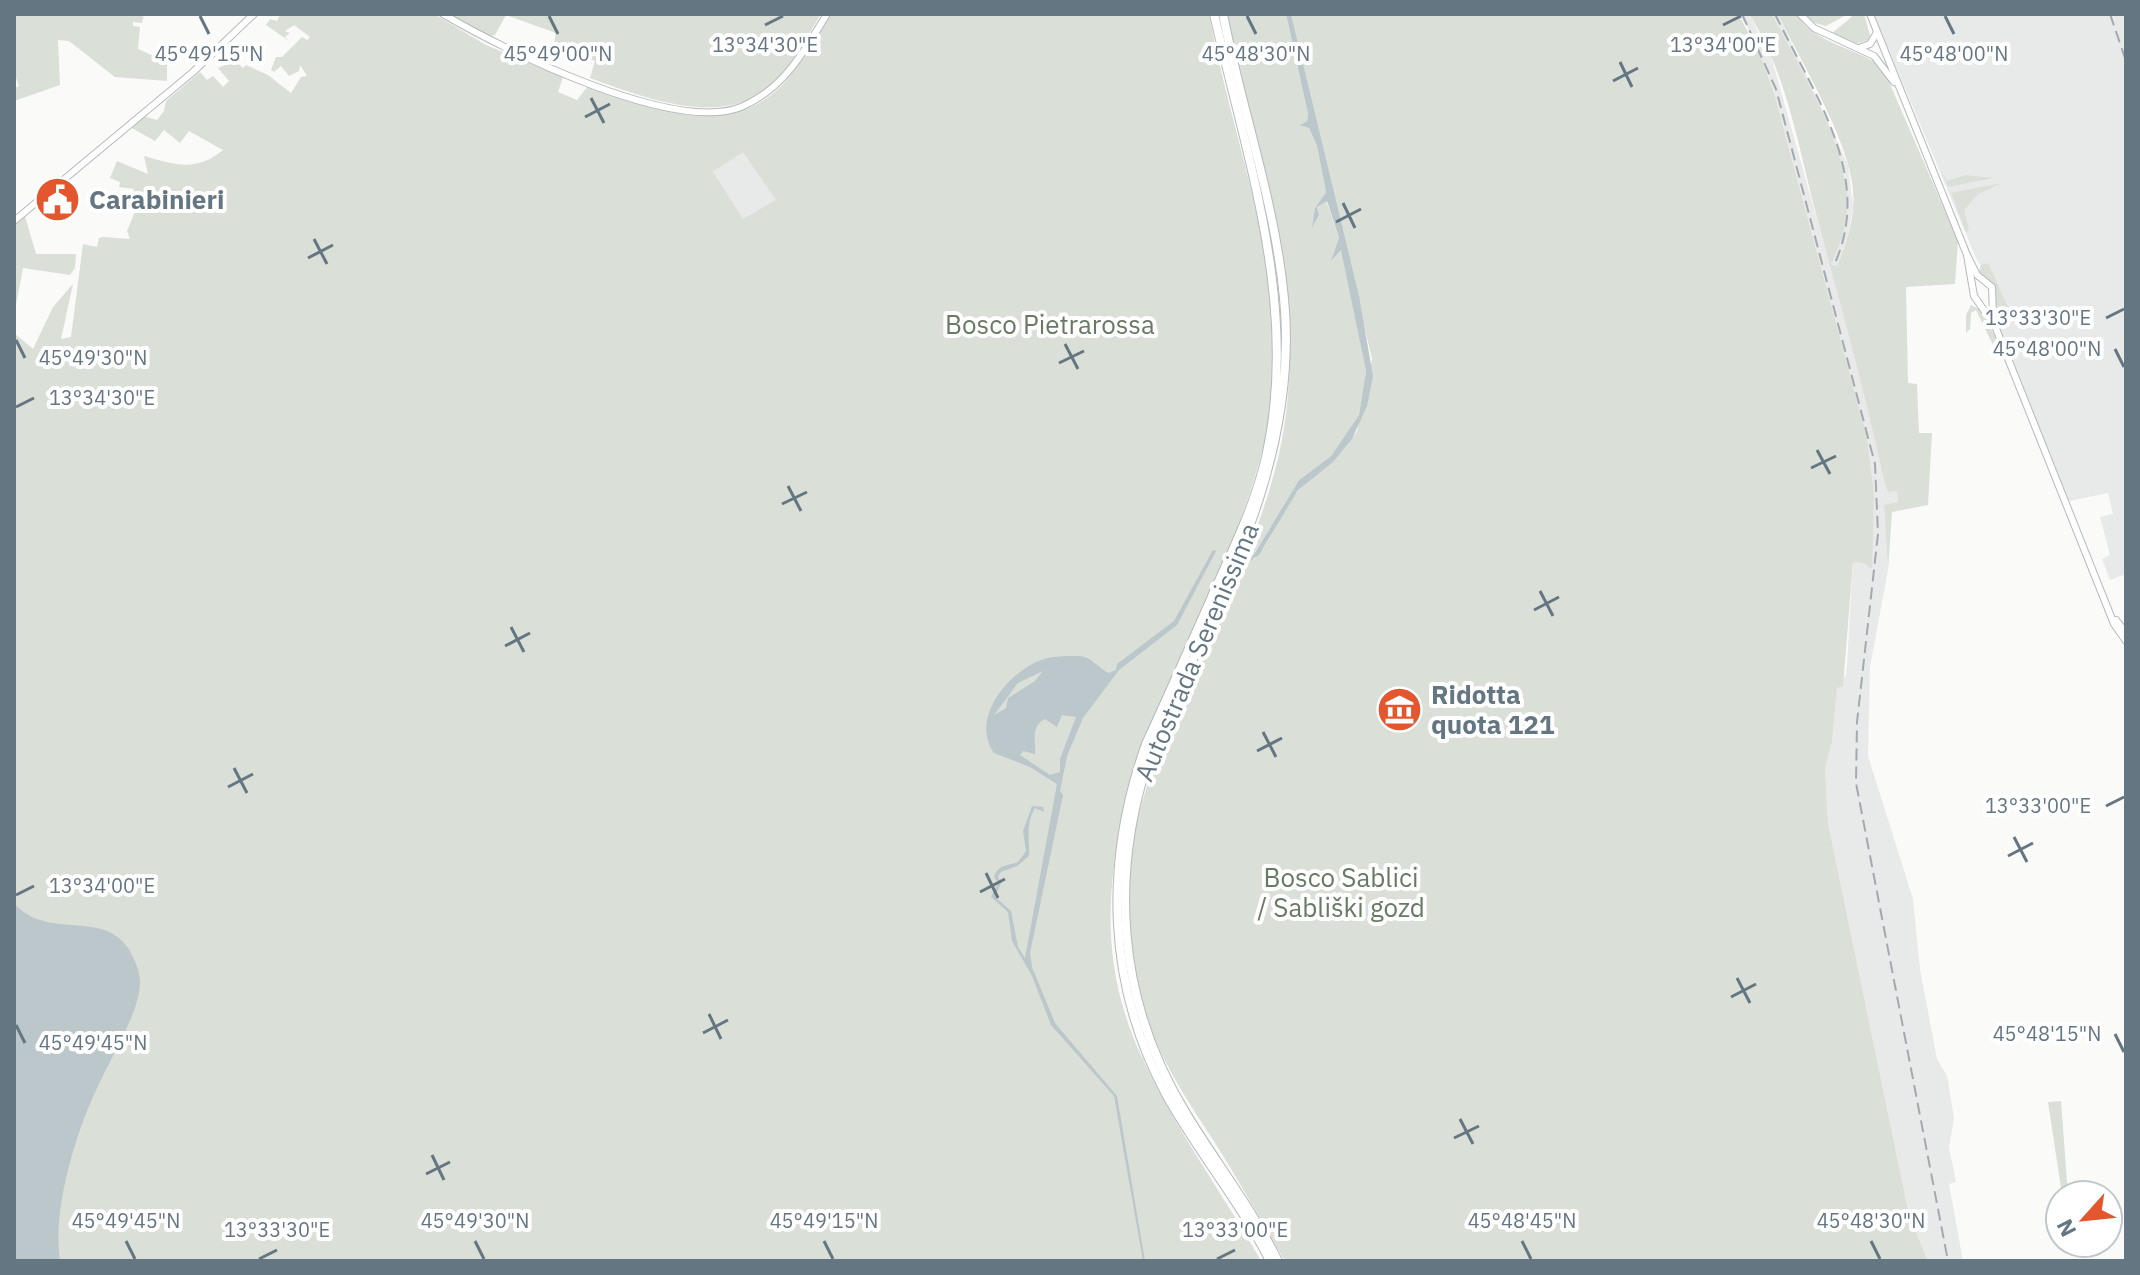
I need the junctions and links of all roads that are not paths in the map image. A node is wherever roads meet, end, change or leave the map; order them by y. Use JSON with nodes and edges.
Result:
{"nodes":[{"id":1,"x":254,"y":14,"type":"edge"},
{"id":2,"x":443,"y":14,"type":"edge"},
{"id":3,"x":827,"y":14,"type":"edge"},
{"id":4,"x":1214,"y":14,"type":"edge"},
{"id":5,"x":1223,"y":14,"type":"edge"},
{"id":6,"x":1800,"y":14,"type":"edge"},
{"id":7,"x":1870,"y":14,"type":"edge"},
{"id":8,"x":1877,"y":32,"type":"junction"},
{"id":9,"x":1859,"y":48,"type":"junction"},
{"id":10,"x":1906,"y":104,"type":"junction"},
{"id":11,"x":14,"y":221,"type":"edge"},
{"id":12,"x":1967,"y":255,"type":"junction"},
{"id":13,"x":1986,"y":282,"type":"junction"},
{"id":14,"x":1973,"y":289,"type":"junction"},
{"id":15,"x":1991,"y":297,"type":"junction"},
{"id":16,"x":1981,"y":302,"type":"junction"},
{"id":17,"x":1995,"y":326,"type":"junction"},
{"id":18,"x":2109,"y":610,"type":"junction"},
{"id":19,"x":2126,"y":633,"type":"edge"},
{"id":20,"x":2126,"y":641,"type":"edge"},
{"id":21,"x":1270,"y":1261,"type":"edge"},
{"id":22,"x":1278,"y":1261,"type":"edge"}],
"edges":[{"from":1,"to":11,"type":"main road"},
{"from":2,"to":3,"type":"main road"},
{"from":4,"to":21,"type":"highway","name":"Autostrada Serenissima"},
{"from":5,"to":22,"type":"highway","name":"Autostrada Serenissima"},
{"from":6,"to":9,"type":"main road"},
{"from":7,"to":8,"type":"main road"},
{"from":8,"to":9,"type":"main road"},
{"from":8,"to":10,"type":"main road"},
{"from":9,"to":10,"type":"main road"},
{"from":10,"to":12,"type":"main road"},
{"from":12,"to":13,"type":"main road"},
{"from":12,"to":14,"type":"main road"},
{"from":13,"to":14,"type":"main road"},
{"from":13,"to":15,"type":"main road"},
{"from":14,"to":16,"type":"main road"},
{"from":15,"to":16,"type":"main road"},
{"from":15,"to":17,"type":"main road"},
{"from":16,"to":17,"type":"main road"},
{"from":17,"to":18,"type":"main road"},
{"from":18,"to":19,"type":"main road"},
{"from":18,"to":20,"type":"main road"}]}
